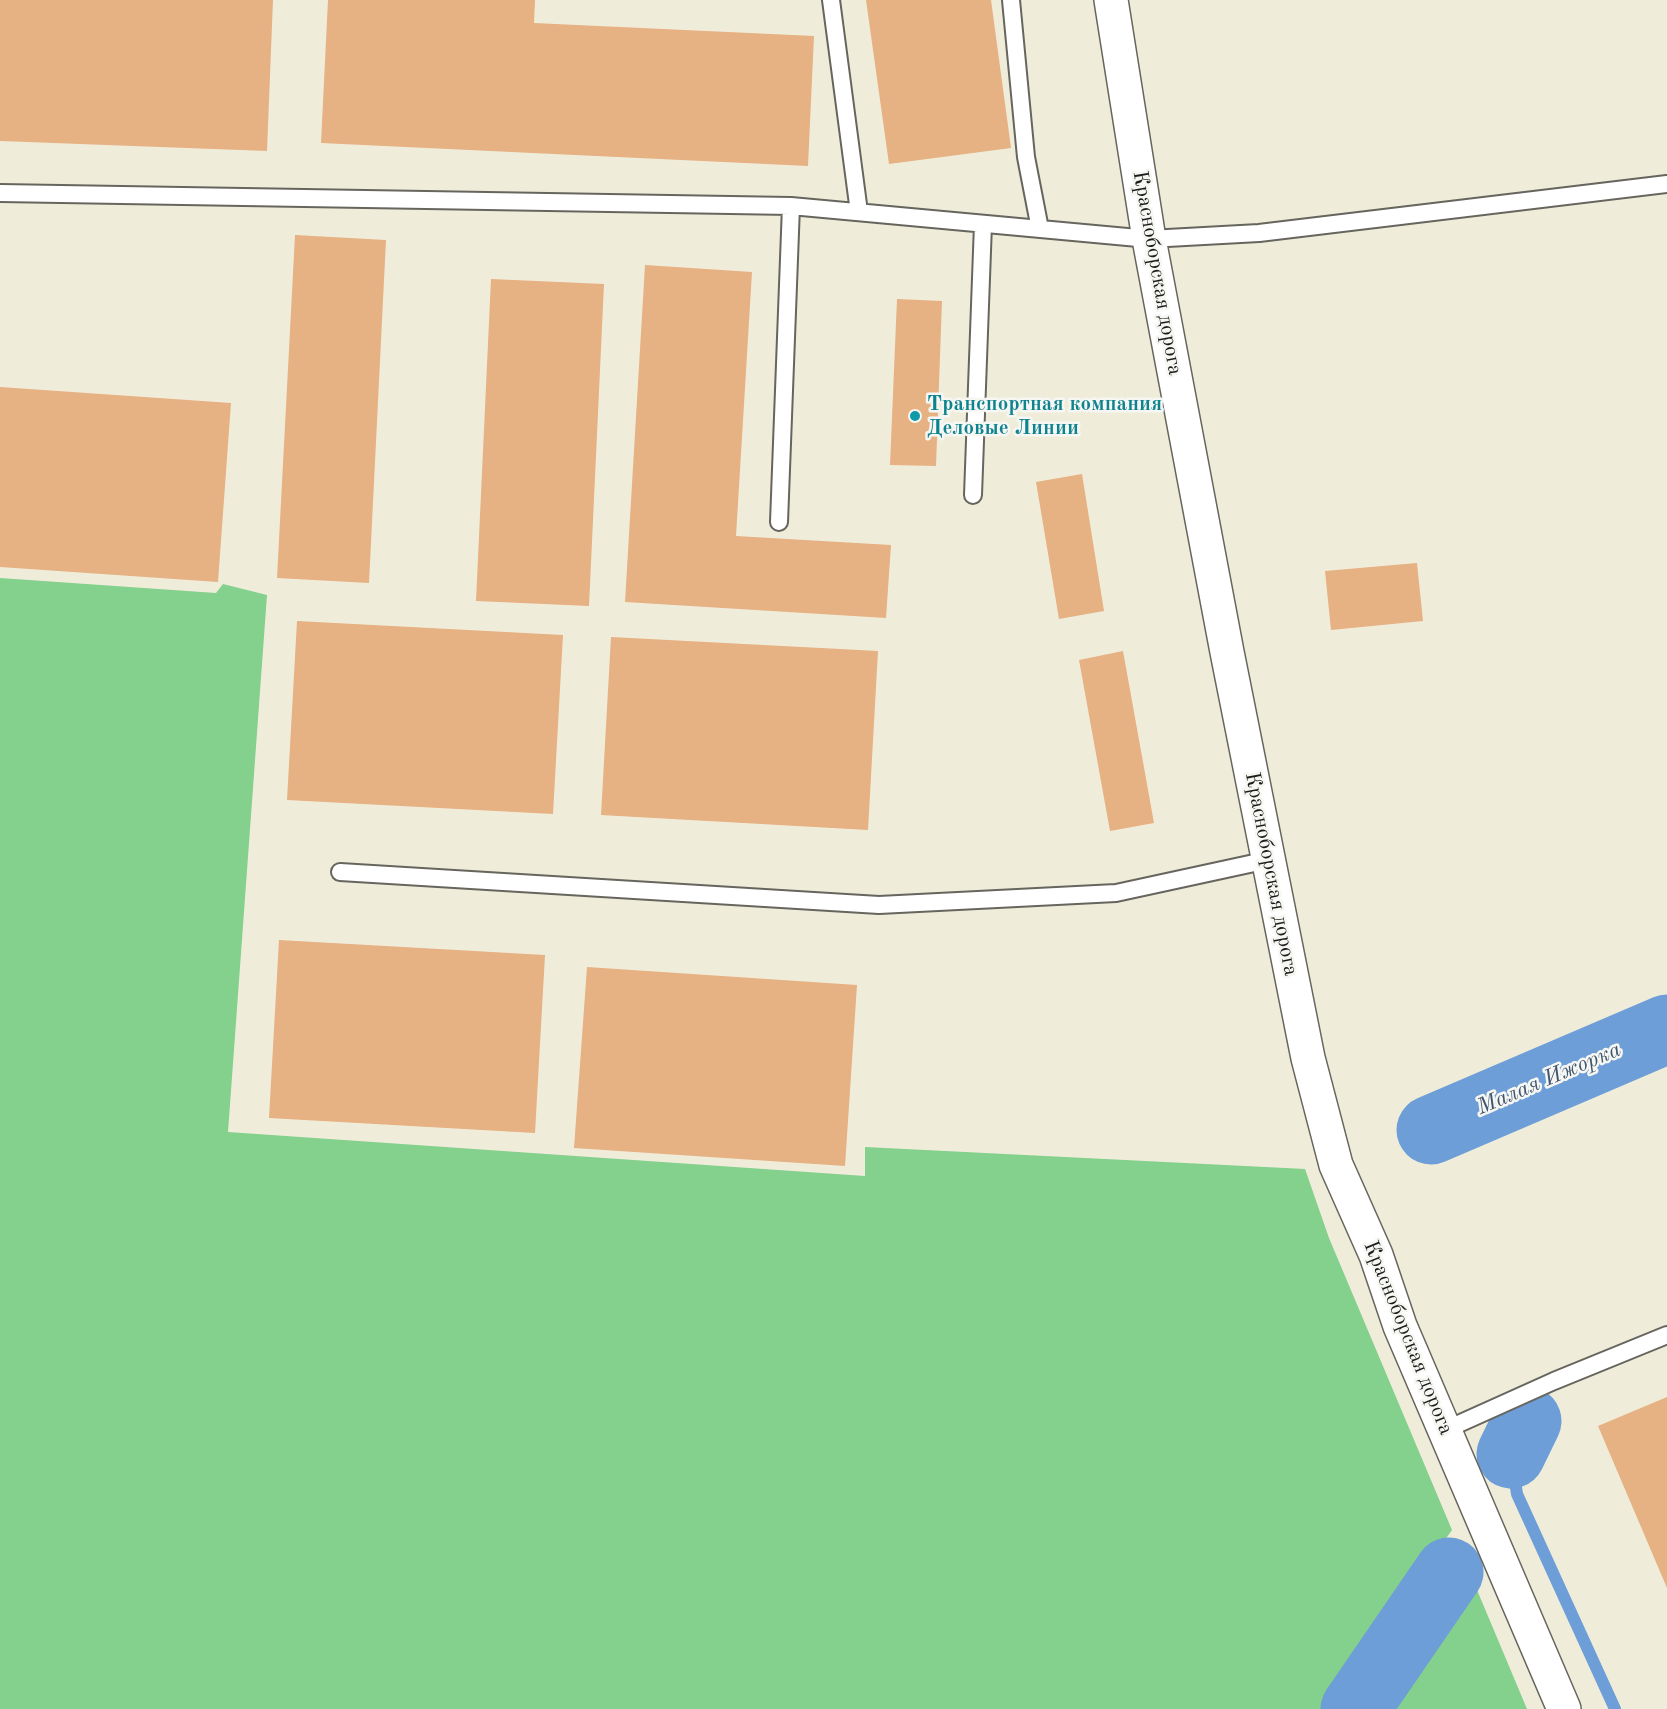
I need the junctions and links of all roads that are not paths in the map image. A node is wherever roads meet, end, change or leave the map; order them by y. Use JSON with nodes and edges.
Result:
{"nodes":[{"id":1,"x":831,"y":0,"type":"edge"},
{"id":2,"x":1011,"y":0,"type":"edge"},
{"id":3,"x":1111,"y":0,"type":"edge"},
{"id":4,"x":1667,"y":184,"type":"edge"},
{"id":5,"x":0,"y":193,"type":"edge"},
{"id":6,"x":791,"y":206,"type":"junction"},
{"id":7,"x":859,"y":212,"type":"junction"},
{"id":8,"x":983,"y":224,"type":"junction"},
{"id":9,"x":1040,"y":229,"type":"junction"},
{"id":10,"x":1149,"y":239,"type":"junction"},
{"id":11,"x":973,"y":495,"type":"dead end"},
{"id":12,"x":779,"y":522,"type":"dead end"},
{"id":13,"x":1269,"y":860,"type":"junction"},
{"id":14,"x":340,"y":872,"type":"dead end"},
{"id":15,"x":1667,"y":1335,"type":"edge"},
{"id":16,"x":1445,"y":1430,"type":"junction"},
{"id":17,"x":1564,"y":1709,"type":"edge"}],
"edges":[{"from":1,"to":7,"type":"lane"},
{"from":2,"to":9,"type":"lane"},
{"from":3,"to":10,"type":"street","name":"Красноборская дорога"},
{"from":4,"to":10,"type":"lane"},
{"from":5,"to":6,"type":"lane"},
{"from":6,"to":7,"type":"lane"},
{"from":6,"to":12,"type":"lane"},
{"from":7,"to":8,"type":"lane"},
{"from":8,"to":9,"type":"lane"},
{"from":8,"to":11,"type":"lane"},
{"from":9,"to":10,"type":"lane"},
{"from":10,"to":13,"type":"street","name":"Красноборская дорога"},
{"from":13,"to":14,"type":"lane"},
{"from":13,"to":16,"type":"street","name":"Красноборская дорога"},
{"from":15,"to":16,"type":"lane"},
{"from":16,"to":17,"type":"street","name":"Красноборская дорога"}]}
